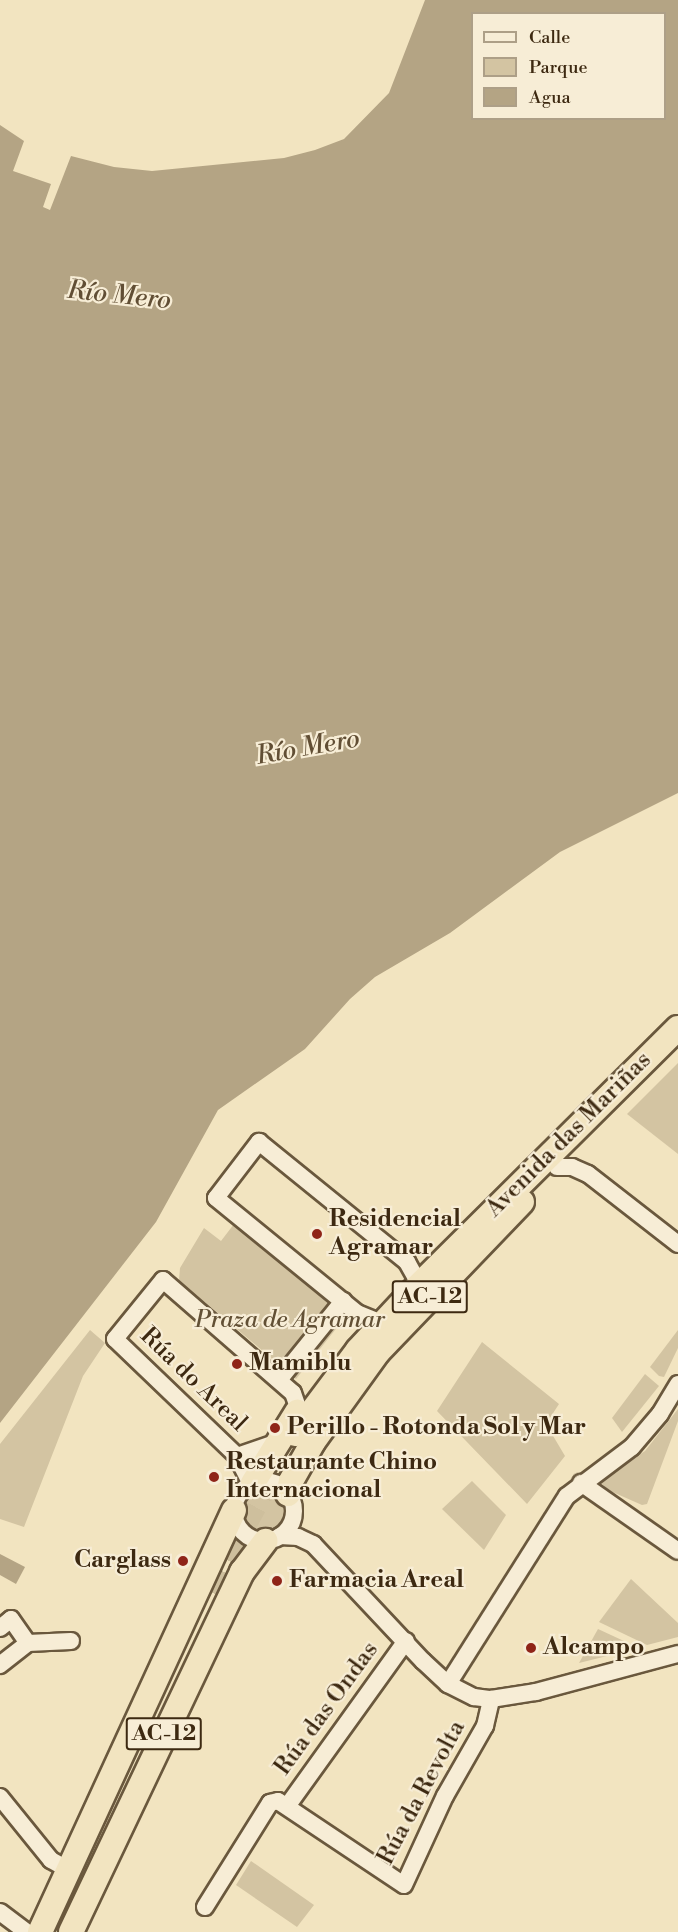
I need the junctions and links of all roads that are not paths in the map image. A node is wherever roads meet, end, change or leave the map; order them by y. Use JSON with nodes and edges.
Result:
{"nodes":[{"id":1,"x":678,"y":1028,"type":"edge"},
{"id":2,"x":678,"y":1046,"type":"edge"},
{"id":3,"x":607,"y":1097,"type":"junction"},
{"id":4,"x":600,"y":1120,"type":"junction"},
{"id":5,"x":557,"y":1167,"type":"junction"},
{"id":6,"x":678,"y":1244,"type":"edge"},
{"id":7,"x":416,"y":1278,"type":"junction"},
{"id":8,"x":343,"y":1301,"type":"junction"},
{"id":9,"x":374,"y":1320,"type":"junction"},
{"id":10,"x":279,"y":1380,"type":"junction"},
{"id":11,"x":678,"y":1384,"type":"edge"},
{"id":12,"x":299,"y":1410,"type":"junction"},
{"id":13,"x":293,"y":1438,"type":"junction"},
{"id":14,"x":237,"y":1456,"type":"junction"},
{"id":15,"x":581,"y":1483,"type":"junction"},
{"id":16,"x":252,"y":1484,"type":"junction"},
{"id":17,"x":291,"y":1503,"type":"junction"},
{"id":18,"x":234,"y":1510,"type":"junction"},
{"id":19,"x":272,"y":1539,"type":"junction"},
{"id":20,"x":313,"y":1544,"type":"junction"},
{"id":21,"x":678,"y":1551,"type":"edge"},
{"id":22,"x":0,"y":1628,"type":"edge"},
{"id":23,"x":71,"y":1641,"type":"dead end"},
{"id":24,"x":406,"y":1641,"type":"junction"},
{"id":25,"x":28,"y":1643,"type":"junction"},
{"id":26,"x":678,"y":1654,"type":"edge"},
{"id":27,"x":0,"y":1665,"type":"edge"},
{"id":28,"x":448,"y":1684,"type":"junction"},
{"id":29,"x":491,"y":1699,"type":"junction"},
{"id":30,"x":0,"y":1797,"type":"edge"},
{"id":31,"x":288,"y":1805,"type":"junction"},
{"id":32,"x":69,"y":1870,"type":"junction"},
{"id":33,"x":205,"y":1907,"type":"dead end"},
{"id":34,"x":0,"y":1912,"type":"edge"},
{"id":35,"x":27,"y":1932,"type":"edge"},
{"id":36,"x":40,"y":1932,"type":"edge"},
{"id":37,"x":48,"y":1932,"type":"edge"},
{"id":38,"x":62,"y":1932,"type":"edge"},
{"id":39,"x":71,"y":1932,"type":"edge"}],
"edges":[{"from":1,"to":3,"type":"highway","name":"Avenida das Mariñas","number":"AC-12"},
{"from":2,"to":4,"type":"highway","name":"Avenida das Mariñas","number":"AC-12"},
{"from":3,"to":7,"type":"highway","number":"AC-12"},
{"from":3,"to":13,"type":"highway","name":"Avenida das Mariñas","number":"AC-12"},
{"from":4,"to":5,"type":"highway","number":"AC-12"},
{"from":4,"to":13,"type":"highway","name":"Avenida das Mariñas","number":"AC-12"},
{"from":5,"to":6,"type":"street"},
{"from":5,"to":17,"type":"highway","number":"AC-12"},
{"from":7,"to":8,"type":"street"},
{"from":7,"to":9,"type":"highway","number":"AC-12"},
{"from":8,"to":9,"type":"street"},
{"from":8,"to":10,"type":"street"},
{"from":9,"to":12,"type":"highway","number":"AC-12"},
{"from":10,"to":12,"type":"street"},
{"from":10,"to":14,"type":"street","name":"Rúa do Areal"},
{"from":11,"to":15,"type":"street"},
{"from":12,"to":13,"type":"highway","number":"AC-12"},
{"from":13,"to":14,"type":"street","name":"Rúa do Areal"},
{"from":13,"to":16,"type":"highway","number":"AC-12"},
{"from":14,"to":16,"type":"street","name":"Rúa do Areal"},
{"from":15,"to":21,"type":"street"},
{"from":15,"to":28,"type":"street"},
{"from":16,"to":17,"type":"street"},
{"from":16,"to":18,"type":"street"},
{"from":17,"to":19,"type":"street"},
{"from":17,"to":20,"type":"street"},
{"from":18,"to":19,"type":"street"},
{"from":18,"to":32,"type":"highway","number":"AC-12"},
{"from":19,"to":20,"type":"street"},
{"from":19,"to":39,"type":"highway","number":"AC-12"},
{"from":20,"to":24,"type":"street"},
{"from":22,"to":25,"type":"street"},
{"from":23,"to":25,"type":"street"},
{"from":24,"to":28,"type":"street"},
{"from":24,"to":31,"type":"street","name":"Rúa das Ondas"},
{"from":25,"to":27,"type":"street"},
{"from":26,"to":29,"type":"street"},
{"from":28,"to":29,"type":"street"},
{"from":29,"to":31,"type":"street","name":"Rúa da Revolta"},
{"from":30,"to":32,"type":"street"},
{"from":31,"to":33,"type":"street"},
{"from":32,"to":36,"type":"highway","number":"AC-12"},
{"from":34,"to":35,"type":"street"},
{"from":37,"to":38,"type":"highway","number":"AC-12"}]}
